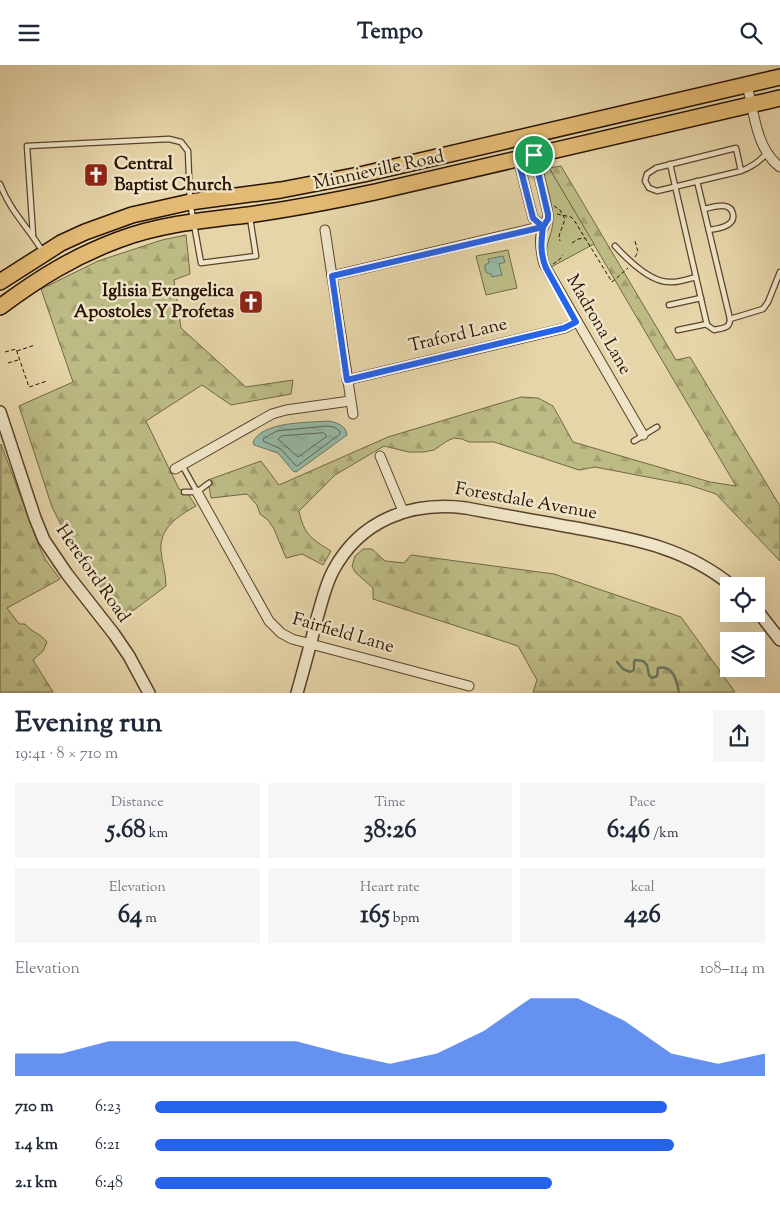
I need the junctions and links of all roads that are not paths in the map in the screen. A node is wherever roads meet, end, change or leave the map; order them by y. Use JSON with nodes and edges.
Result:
{"nodes":[{"id":1,"x":780,"y":77,"type":"edge"},
{"id":2,"x":747,"y":85,"type":"junction"},
{"id":3,"x":780,"y":97,"type":"edge"},
{"id":4,"x":752,"y":104,"type":"junction"},
{"id":5,"x":522,"y":138,"type":"junction"},
{"id":6,"x":766,"y":154,"type":"junction"},
{"id":7,"x":534,"y":155,"type":"junction"},
{"id":8,"x":518,"y":159,"type":"junction"},
{"id":9,"x":670,"y":164,"type":"junction"},
{"id":10,"x":780,"y":167,"type":"edge"},
{"id":11,"x":741,"y":171,"type":"junction"},
{"id":12,"x":697,"y":181,"type":"junction"},
{"id":13,"x":0,"y":184,"type":"edge"},
{"id":14,"x":675,"y":186,"type":"junction"},
{"id":15,"x":190,"y":203,"type":"junction"},
{"id":16,"x":704,"y":209,"type":"junction"},
{"id":17,"x":250,"y":215,"type":"junction"},
{"id":18,"x":194,"y":221,"type":"junction"},
{"id":19,"x":543,"y":227,"type":"junction"},
{"id":20,"x":325,"y":230,"type":"dead end"},
{"id":21,"x":709,"y":230,"type":"junction"},
{"id":22,"x":32,"y":235,"type":"junction"},
{"id":23,"x":614,"y":246,"type":"dead end"},
{"id":24,"x":44,"y":253,"type":"junction"},
{"id":25,"x":780,"y":272,"type":"edge"},
{"id":26,"x":332,"y":276,"type":"junction"},
{"id":27,"x":696,"y":277,"type":"junction"},
{"id":28,"x":0,"y":282,"type":"edge"},
{"id":29,"x":701,"y":298,"type":"junction"},
{"id":30,"x":669,"y":305,"type":"dead end"},
{"id":31,"x":0,"y":307,"type":"edge"},
{"id":32,"x":730,"y":319,"type":"junction"},
{"id":33,"x":576,"y":322,"type":"junction"},
{"id":34,"x":707,"y":324,"type":"junction"},
{"id":35,"x":678,"y":329,"type":"dead end"},
{"id":36,"x":347,"y":380,"type":"junction"},
{"id":37,"x":350,"y":401,"type":"junction"},
{"id":38,"x":0,"y":412,"type":"edge"},
{"id":39,"x":353,"y":414,"type":"dead end"},
{"id":40,"x":656,"y":427,"type":"dead end"},
{"id":41,"x":643,"y":435,"type":"junction"},
{"id":42,"x":634,"y":441,"type":"dead end"},
{"id":43,"x":380,"y":456,"type":"dead end"},
{"id":44,"x":178,"y":467,"type":"joint"},
{"id":45,"x":209,"y":483,"type":"dead end"},
{"id":46,"x":184,"y":492,"type":"dead end"},
{"id":47,"x":197,"y":492,"type":"junction"},
{"id":48,"x":403,"y":511,"type":"junction"},
{"id":49,"x":720,"y":578,"type":"edge"},
{"id":50,"x":765,"y":621,"type":"edge"},
{"id":51,"x":780,"y":640,"type":"edge"},
{"id":52,"x":310,"y":644,"type":"junction"},
{"id":53,"x":469,"y":686,"type":"dead end"},
{"id":54,"x":149,"y":693,"type":"edge"},
{"id":55,"x":297,"y":693,"type":"edge"}],
"edges":[{"from":1,"to":2,"type":"main road","name":"Minnieville Road"},
{"from":2,"to":4,"type":"street"},
{"from":2,"to":5,"type":"main road","name":"Minnieville Road"},
{"from":3,"to":4,"type":"main road","name":"Minnieville Road"},
{"from":4,"to":6,"type":"street"},
{"from":4,"to":7,"type":"main road","name":"Minnieville Road"},
{"from":5,"to":7,"type":"street","name":"Madrona Lane"},
{"from":5,"to":8,"type":"street"},
{"from":5,"to":15,"type":"main road","name":"Minnieville Road"},
{"from":6,"to":10,"type":"street"},
{"from":6,"to":11,"type":"lane"},
{"from":7,"to":8,"type":"main road","name":"Minnieville Road"},
{"from":7,"to":19,"type":"street","name":"Madrona Lane"},
{"from":8,"to":17,"type":"main road","name":"Minnieville Road"},
{"from":8,"to":19,"type":"street"},
{"from":9,"to":11,"type":"lane"},
{"from":9,"to":14,"type":"lane"},
{"from":9,"to":14,"type":"lane"},
{"from":11,"to":12,"type":"lane"},
{"from":12,"to":14,"type":"lane"},
{"from":12,"to":16,"type":"lane"},
{"from":13,"to":22,"type":"lane"},
{"from":14,"to":27,"type":"lane"},
{"from":15,"to":18,"type":"lane"},
{"from":15,"to":22,"type":"lane"},
{"from":15,"to":24,"type":"main road","name":"Minnieville Road"},
{"from":16,"to":21,"type":"lane"},
{"from":16,"to":21,"type":"lane"},
{"from":17,"to":18,"type":"main road","name":"Minnieville Road"},
{"from":17,"to":18,"type":"lane"},
{"from":18,"to":31,"type":"main road","name":"Minnieville Road"},
{"from":19,"to":26,"type":"street"},
{"from":19,"to":33,"type":"street","name":"Madrona Lane"},
{"from":20,"to":26,"type":"street"},
{"from":21,"to":32,"type":"lane"},
{"from":22,"to":24,"type":"lane"},
{"from":23,"to":27,"type":"lane"},
{"from":24,"to":28,"type":"main road","name":"Minnieville Road"},
{"from":25,"to":32,"type":"lane"},
{"from":26,"to":36,"type":"street"},
{"from":27,"to":29,"type":"lane"},
{"from":29,"to":30,"type":"lane"},
{"from":29,"to":34,"type":"lane"},
{"from":32,"to":34,"type":"lane"},
{"from":33,"to":36,"type":"street","name":"Traford Lane"},
{"from":33,"to":41,"type":"street","name":"Madrona Lane"},
{"from":34,"to":35,"type":"lane"},
{"from":36,"to":37,"type":"street"},
{"from":37,"to":39,"type":"street"},
{"from":37,"to":44,"type":"street"},
{"from":38,"to":54,"type":"street","name":"Hereford Road"},
{"from":40,"to":41,"type":"lane"},
{"from":41,"to":42,"type":"lane"},
{"from":43,"to":48,"type":"street"},
{"from":44,"to":47,"type":"lane"},
{"from":45,"to":47,"type":"lane"},
{"from":46,"to":47,"type":"lane"},
{"from":47,"to":52,"type":"street","name":"Fairfield Lane"},
{"from":48,"to":49,"type":"street","name":"Forestdale Avenue"},
{"from":48,"to":52,"type":"street","name":"Forestdale Avenue"},
{"from":50,"to":51,"type":"street"},
{"from":52,"to":53,"type":"street","name":"Fairfield Lane"},
{"from":52,"to":55,"type":"street","name":"Forestdale Avenue"}]}
